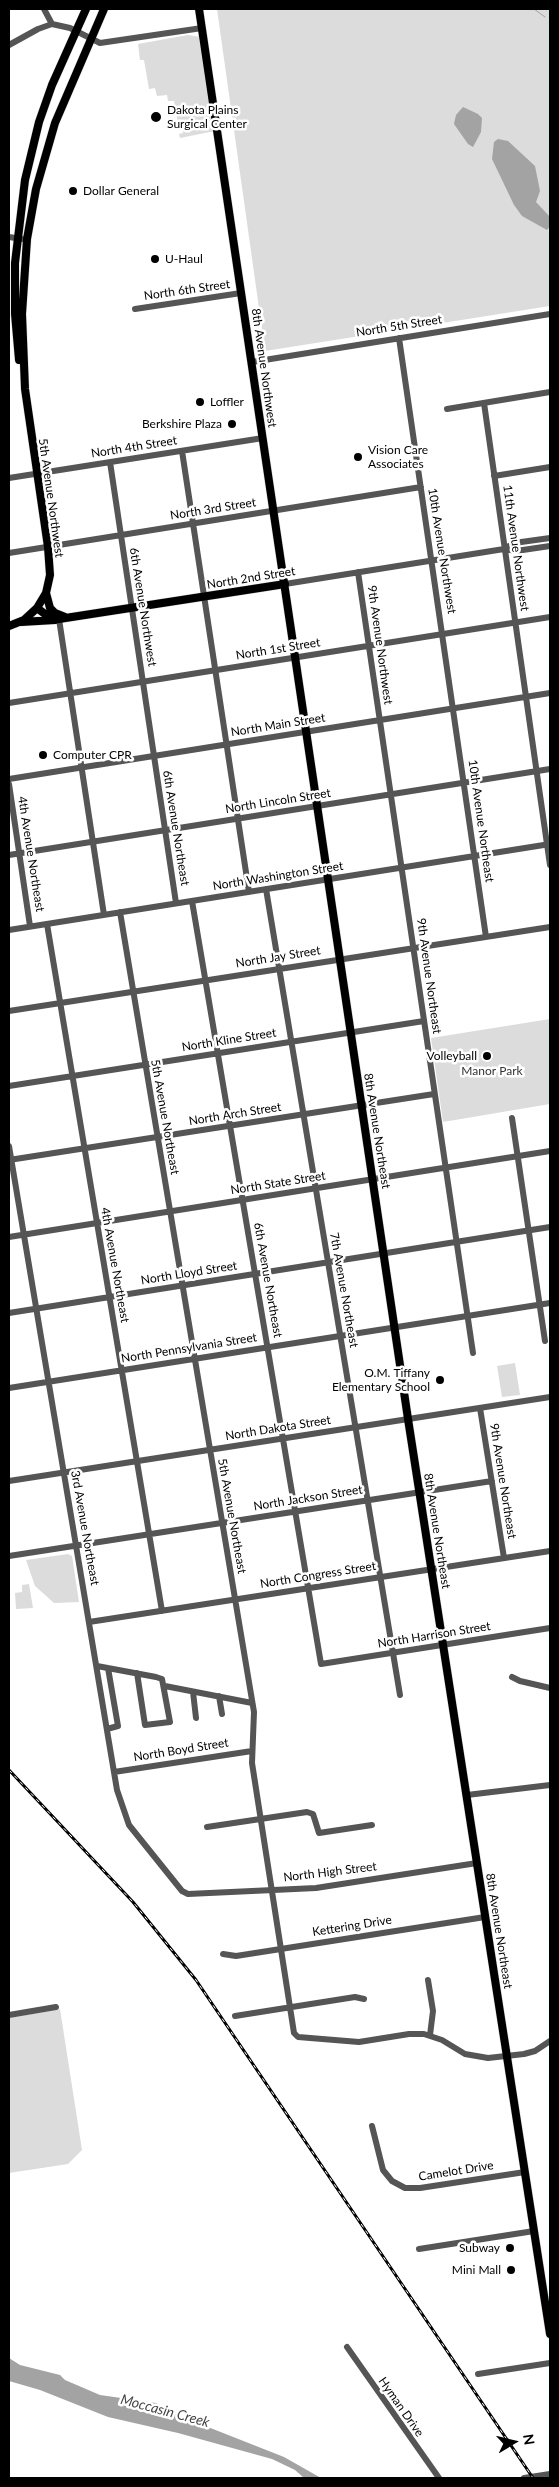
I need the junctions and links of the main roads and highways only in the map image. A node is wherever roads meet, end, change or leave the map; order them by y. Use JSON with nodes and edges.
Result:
{"nodes":[{"id":1,"x":86,"y":9,"type":"edge"},
{"id":2,"x":104,"y":9,"type":"edge"},
{"id":3,"x":199,"y":9,"type":"edge"},
{"id":4,"x":12,"y":238,"type":"edge"},
{"id":5,"x":24,"y":389,"type":"junction"},
{"id":6,"x":285,"y":584,"type":"junction"},
{"id":7,"x":46,"y":593,"type":"junction"},
{"id":8,"x":37,"y":608,"type":"junction"},
{"id":9,"x":70,"y":618,"type":"junction"},
{"id":10,"x":58,"y":619,"type":"junction"},
{"id":11,"x":20,"y":622,"type":"junction"},
{"id":12,"x":9,"y":626,"type":"edge"},
{"id":13,"x":306,"y":731,"type":"joint"},
{"id":14,"x":550,"y":2334,"type":"edge"}],
"edges":[{"from":1,"to":4,"type":"main road","name":"5th Avenue Northwest"},
{"from":2,"to":5,"type":"main road","name":"5th Avenue Northwest"},
{"from":3,"to":6,"type":"main road","name":"8th Avenue Northwest"},
{"from":4,"to":5,"type":"main road","name":"5th Avenue Northwest"},
{"from":5,"to":7,"type":"main road","name":"5th Avenue Northwest"},
{"from":6,"to":9,"type":"main road","name":"North 2nd Street"},
{"from":6,"to":13,"type":"main road","name":"8th Avenue Northwest"},
{"from":7,"to":8,"type":"main road","name":"5th Avenue Northwest"},
{"from":7,"to":9,"type":"main road"},
{"from":8,"to":10,"type":"main road"},
{"from":8,"to":11,"type":"main road"},
{"from":9,"to":10,"type":"main road","name":"North 2nd Street"},
{"from":10,"to":11,"type":"main road","name":"North 2nd Street"},
{"from":11,"to":12,"type":"main road"},
{"from":13,"to":14,"type":"main road","name":"8th Avenue Northeast"}]}
